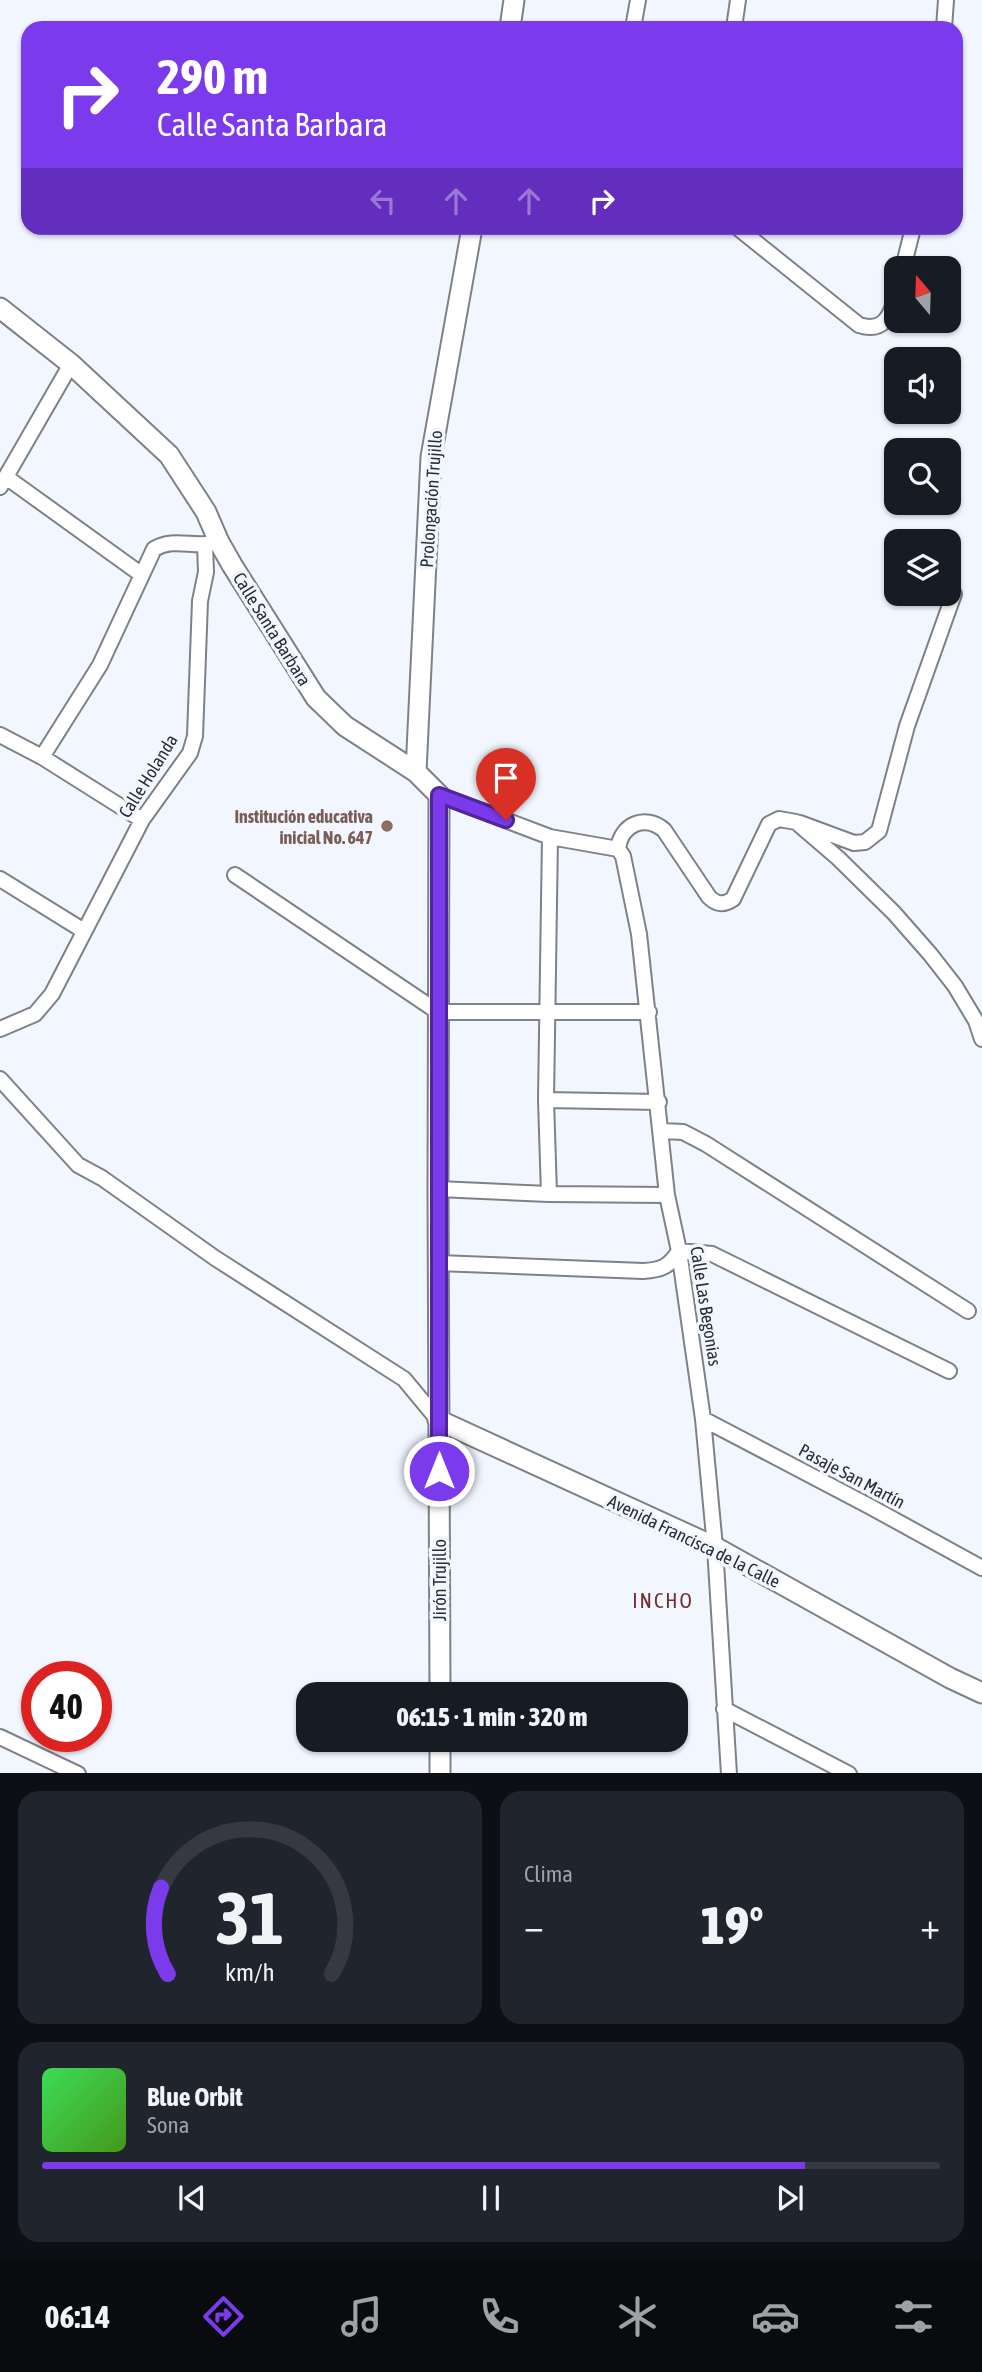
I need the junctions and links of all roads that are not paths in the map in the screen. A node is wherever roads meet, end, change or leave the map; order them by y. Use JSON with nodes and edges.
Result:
{"nodes":[{"id":1,"x":514,"y":0,"type":"edge"},
{"id":2,"x":638,"y":0,"type":"edge"},
{"id":3,"x":738,"y":0,"type":"edge"},
{"id":4,"x":951,"y":1,"type":"edge"},
{"id":5,"x":511,"y":21,"type":"edge"},
{"id":6,"x":634,"y":21,"type":"edge"},
{"id":7,"x":735,"y":21,"type":"edge"},
{"id":8,"x":946,"y":21,"type":"edge"},
{"id":9,"x":471,"y":235,"type":"edge"},
{"id":10,"x":750,"y":235,"type":"edge"},
{"id":11,"x":911,"y":235,"type":"edge"},
{"id":12,"x":906,"y":256,"type":"edge"},
{"id":13,"x":0,"y":308,"type":"edge"},
{"id":14,"x":884,"y":322,"type":"edge"},
{"id":15,"x":71,"y":364,"type":"junction"},
{"id":16,"x":3,"y":482,"type":"edge"},
{"id":17,"x":212,"y":543,"type":"junction"},
{"id":18,"x":232,"y":565,"type":"junction"},
{"id":19,"x":206,"y":572,"type":"junction"},
{"id":20,"x":142,"y":575,"type":"junction"},
{"id":21,"x":949,"y":606,"type":"edge"},
{"id":22,"x":0,"y":735,"type":"edge"},
{"id":23,"x":42,"y":757,"type":"junction"},
{"id":24,"x":416,"y":772,"type":"junction"},
{"id":25,"x":439,"y":795,"type":"junction"},
{"id":26,"x":142,"y":820,"type":"junction"},
{"id":27,"x":796,"y":822,"type":"junction"},
{"id":28,"x":550,"y":836,"type":"junction"},
{"id":29,"x":618,"y":849,"type":"junction"},
{"id":30,"x":235,"y":875,"type":"dead end"},
{"id":31,"x":0,"y":878,"type":"edge"},
{"id":32,"x":84,"y":931,"type":"junction"},
{"id":33,"x":438,"y":1012,"type":"junction"},
{"id":34,"x":547,"y":1012,"type":"junction"},
{"id":35,"x":649,"y":1012,"type":"junction"},
{"id":36,"x":0,"y":1029,"type":"edge"},
{"id":37,"x":982,"y":1039,"type":"edge"},
{"id":38,"x":0,"y":1079,"type":"edge"},
{"id":39,"x":546,"y":1100,"type":"junction"},
{"id":40,"x":659,"y":1102,"type":"junction"},
{"id":41,"x":662,"y":1131,"type":"junction"},
{"id":42,"x":438,"y":1189,"type":"junction"},
{"id":43,"x":549,"y":1194,"type":"junction"},
{"id":44,"x":667,"y":1195,"type":"junction"},
{"id":45,"x":679,"y":1251,"type":"junction"},
{"id":46,"x":438,"y":1263,"type":"junction"},
{"id":47,"x":968,"y":1311,"type":"dead end"},
{"id":48,"x":949,"y":1371,"type":"dead end"},
{"id":49,"x":703,"y":1419,"type":"junction"},
{"id":50,"x":438,"y":1420,"type":"junction"},
{"id":51,"x":715,"y":1547,"type":"junction"},
{"id":52,"x":982,"y":1568,"type":"edge"},
{"id":53,"x":440,"y":1682,"type":"edge"},
{"id":54,"x":982,"y":1693,"type":"edge"},
{"id":55,"x":724,"y":1709,"type":"junction"},
{"id":56,"x":0,"y":1737,"type":"edge"},
{"id":57,"x":440,"y":1752,"type":"edge"},
{"id":58,"x":78,"y":1773,"type":"edge"},
{"id":59,"x":440,"y":1773,"type":"edge"},
{"id":60,"x":729,"y":1773,"type":"edge"},
{"id":61,"x":849,"y":1773,"type":"edge"}],
"edges":[{"from":1,"to":5,"type":"street"},
{"from":2,"to":6,"type":"street"},
{"from":3,"to":7,"type":"street"},
{"from":4,"to":8,"type":"street"},
{"from":9,"to":24,"type":"street","name":"Prolongación Trujillo"},
{"from":10,"to":14,"type":"street"},
{"from":11,"to":12,"type":"street"},
{"from":13,"to":15,"type":"street","name":"Calle Santa Barbara"},
{"from":15,"to":16,"type":"street"},
{"from":15,"to":17,"type":"street","name":"Calle Santa Barbara"},
{"from":16,"to":20,"type":"street"},
{"from":17,"to":18,"type":"street","name":"Calle Santa Barbara"},
{"from":17,"to":19,"type":"street","name":"Calle Holanda"},
{"from":17,"to":20,"type":"street"},
{"from":18,"to":19,"type":"street"},
{"from":18,"to":24,"type":"street","name":"Calle Santa Barbara"},
{"from":19,"to":26,"type":"street","name":"Calle Holanda"},
{"from":20,"to":23,"type":"street"},
{"from":21,"to":27,"type":"street"},
{"from":22,"to":23,"type":"street"},
{"from":23,"to":26,"type":"street"},
{"from":24,"to":25,"type":"street","name":"Calle Santa Barbara"},
{"from":25,"to":28,"type":"street","name":"Calle Santa Barbara"},
{"from":25,"to":33,"type":"street","name":"Jirón Trujillo"},
{"from":26,"to":32,"type":"street","name":"Calle Holanda"},
{"from":27,"to":29,"type":"street"},
{"from":27,"to":37,"type":"street"},
{"from":28,"to":29,"type":"street","name":"Calle Santa Barbara"},
{"from":28,"to":34,"type":"street"},
{"from":29,"to":35,"type":"street","name":"Calle Las Begonias"},
{"from":30,"to":33,"type":"street"},
{"from":31,"to":32,"type":"street"},
{"from":32,"to":36,"type":"street","name":"Calle Holanda"},
{"from":33,"to":34,"type":"street"},
{"from":33,"to":42,"type":"street","name":"Jirón Trujillo"},
{"from":34,"to":35,"type":"street"},
{"from":34,"to":39,"type":"street"},
{"from":35,"to":40,"type":"street","name":"Calle Las Begonias"},
{"from":38,"to":50,"type":"street"},
{"from":39,"to":40,"type":"street"},
{"from":39,"to":43,"type":"street"},
{"from":40,"to":41,"type":"street","name":"Calle Las Begonias"},
{"from":41,"to":44,"type":"street","name":"Calle Las Begonias"},
{"from":41,"to":47,"type":"street"},
{"from":42,"to":43,"type":"street"},
{"from":42,"to":46,"type":"street","name":"Jirón Trujillo"},
{"from":43,"to":44,"type":"street"},
{"from":44,"to":45,"type":"street","name":"Calle Las Begonias"},
{"from":45,"to":46,"type":"street"},
{"from":45,"to":48,"type":"street"},
{"from":45,"to":49,"type":"street","name":"Calle Las Begonias"},
{"from":46,"to":50,"type":"street","name":"Jirón Trujillo"},
{"from":49,"to":51,"type":"street","name":"Calle Las Begonias"},
{"from":49,"to":52,"type":"street","name":"Pasaje San Martín"},
{"from":50,"to":51,"type":"street","name":"Avenida Francisca de la Calle"},
{"from":50,"to":53,"type":"street","name":"Jirón Trujillo"},
{"from":51,"to":54,"type":"street","name":"Avenida Francisca de la Calle"},
{"from":51,"to":55,"type":"street","name":"Calle Las Begonias"},
{"from":55,"to":60,"type":"street","name":"Calle Las Begonias"},
{"from":55,"to":61,"type":"street"},
{"from":56,"to":58,"type":"street"},
{"from":57,"to":59,"type":"street"}]}
